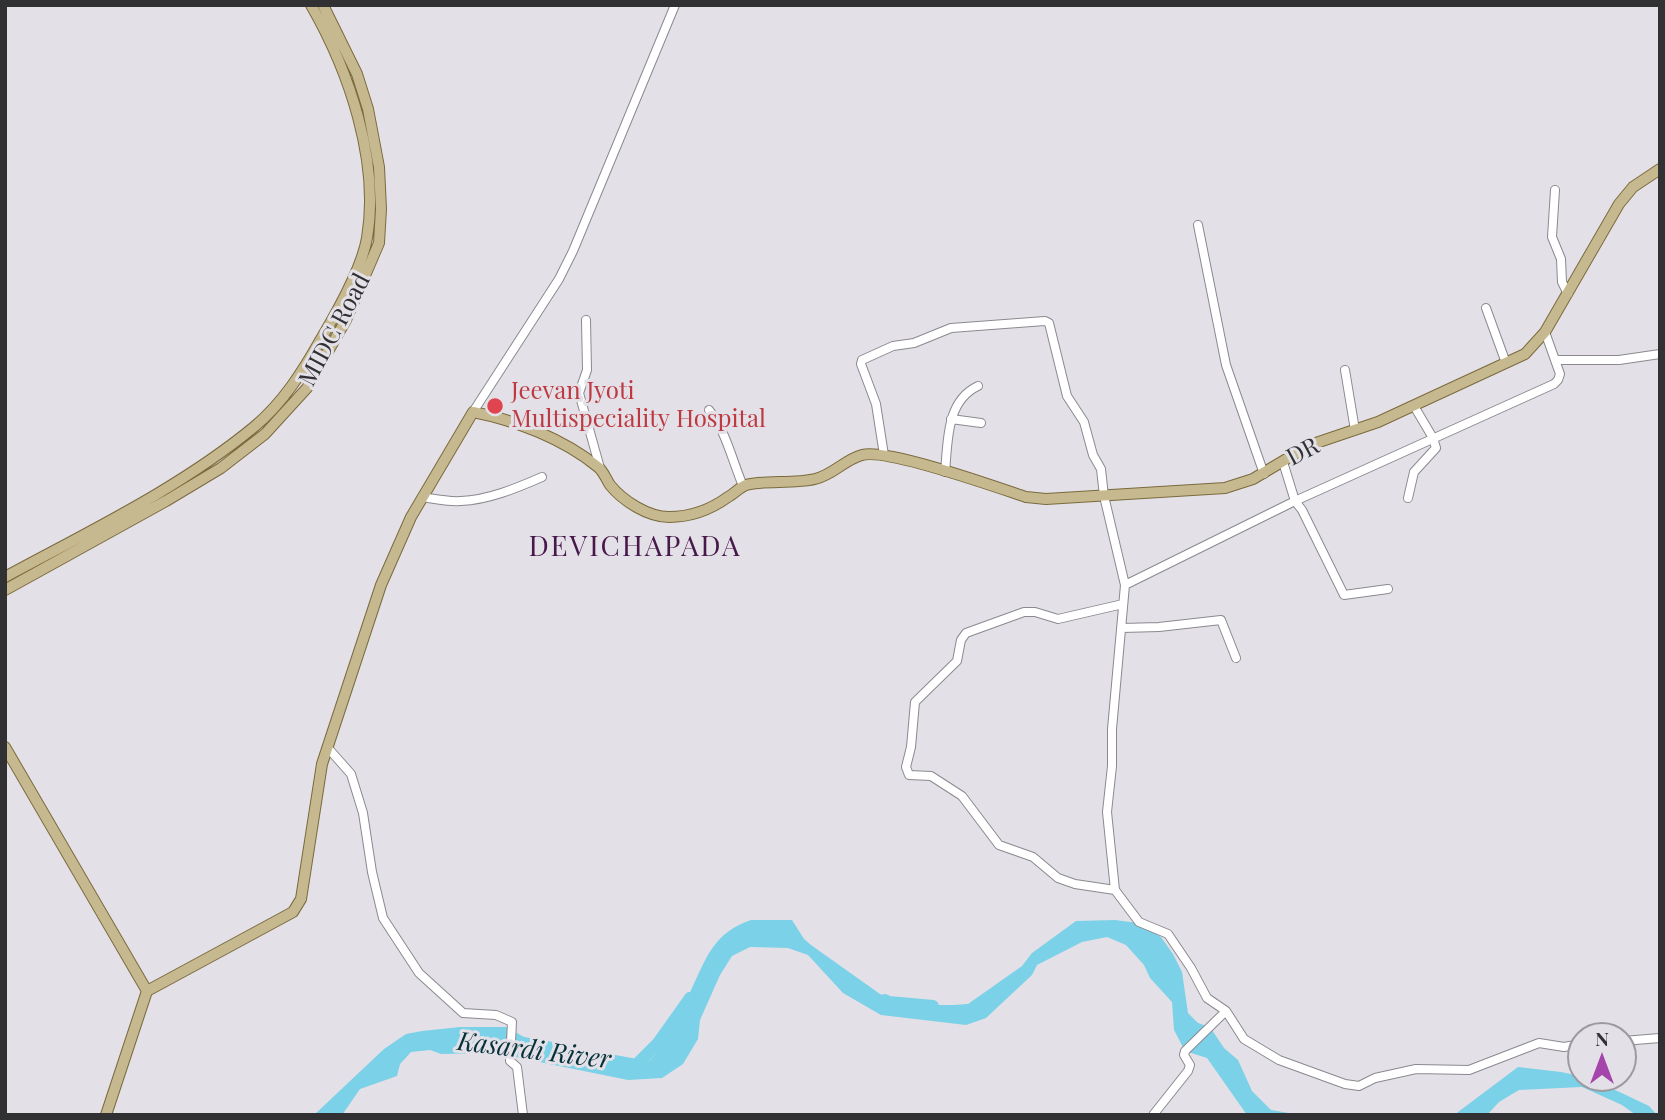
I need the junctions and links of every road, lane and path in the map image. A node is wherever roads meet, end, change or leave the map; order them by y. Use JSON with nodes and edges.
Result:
{"nodes":[{"id":1,"x":311,"y":5,"type":"edge"},
{"id":2,"x":323,"y":5,"type":"edge"},
{"id":3,"x":675,"y":5,"type":"edge"},
{"id":4,"x":1660,"y":169,"type":"edge"},
{"id":5,"x":1555,"y":190,"type":"dead end"},
{"id":6,"x":1198,"y":225,"type":"dead end"},
{"id":7,"x":1568,"y":294,"type":"junction"},
{"id":8,"x":1486,"y":308,"type":"dead end"},
{"id":9,"x":586,"y":320,"type":"dead end"},
{"id":10,"x":1545,"y":332,"type":"junction"},
{"id":11,"x":1660,"y":354,"type":"edge"},
{"id":12,"x":1555,"y":360,"type":"junction"},
{"id":13,"x":1506,"y":363,"type":"junction"},
{"id":14,"x":1345,"y":370,"type":"dead end"},
{"id":15,"x":978,"y":386,"type":"dead end"},
{"id":16,"x":1415,"y":406,"type":"junction"},
{"id":17,"x":709,"y":410,"type":"dead end"},
{"id":18,"x":472,"y":412,"type":"junction"},
{"id":19,"x":951,"y":419,"type":"junction"},
{"id":20,"x":981,"y":423,"type":"dead end"},
{"id":21,"x":1355,"y":430,"type":"junction"},
{"id":22,"x":1433,"y":438,"type":"junction"},
{"id":23,"x":884,"y":455,"type":"junction"},
{"id":24,"x":1283,"y":462,"type":"junction"},
{"id":25,"x":600,"y":468,"type":"junction"},
{"id":26,"x":945,"y":472,"type":"junction"},
{"id":27,"x":1264,"y":474,"type":"junction"},
{"id":28,"x":542,"y":477,"type":"dead end"},
{"id":29,"x":743,"y":486,"type":"junction"},
{"id":30,"x":1104,"y":496,"type":"junction"},
{"id":31,"x":422,"y":497,"type":"junction"},
{"id":32,"x":1408,"y":498,"type":"dead end"},
{"id":33,"x":1296,"y":501,"type":"junction"},
{"id":34,"x":5,"y":577,"type":"edge"},
{"id":35,"x":1125,"y":585,"type":"junction"},
{"id":36,"x":1388,"y":589,"type":"dead end"},
{"id":37,"x":5,"y":590,"type":"edge"},
{"id":38,"x":1123,"y":604,"type":"junction"},
{"id":39,"x":1122,"y":628,"type":"junction"},
{"id":40,"x":1236,"y":658,"type":"dead end"},
{"id":41,"x":5,"y":747,"type":"edge"},
{"id":42,"x":328,"y":748,"type":"junction"},
{"id":43,"x":1115,"y":890,"type":"junction"},
{"id":44,"x":147,"y":991,"type":"junction"},
{"id":45,"x":1226,"y":1011,"type":"junction"},
{"id":46,"x":1660,"y":1038,"type":"edge"},
{"id":47,"x":1637,"y":1040,"type":"edge"},
{"id":48,"x":1567,"y":1046,"type":"edge"},
{"id":49,"x":106,"y":1115,"type":"edge"},
{"id":50,"x":523,"y":1115,"type":"edge"},
{"id":51,"x":1153,"y":1115,"type":"edge"}],
"edges":[{"from":1,"to":34,"type":"main road","name":"MIDC Road"},
{"from":2,"to":37,"type":"main road","name":"MIDC Road"},
{"from":3,"to":18,"type":"street"},
{"from":4,"to":7,"type":"main road","name":"DR"},
{"from":5,"to":7,"type":"street"},
{"from":6,"to":27,"type":"street"},
{"from":7,"to":10,"type":"main road","name":"DR"},
{"from":8,"to":13,"type":"street"},
{"from":9,"to":25,"type":"street"},
{"from":10,"to":12,"type":"street"},
{"from":10,"to":13,"type":"main road","name":"DR"},
{"from":11,"to":12,"type":"street"},
{"from":12,"to":22,"type":"street"},
{"from":13,"to":16,"type":"main road","name":"DR"},
{"from":14,"to":21,"type":"street"},
{"from":15,"to":19,"type":"street"},
{"from":16,"to":21,"type":"main road","name":"DR"},
{"from":16,"to":22,"type":"street"},
{"from":17,"to":29,"type":"street"},
{"from":18,"to":25,"type":"main road"},
{"from":18,"to":31,"type":"main road"},
{"from":19,"to":20,"type":"street"},
{"from":19,"to":26,"type":"street"},
{"from":21,"to":24,"type":"main road","name":"DR"},
{"from":22,"to":32,"type":"street"},
{"from":22,"to":33,"type":"street"},
{"from":23,"to":26,"type":"main road","name":"DR"},
{"from":23,"to":29,"type":"main road","name":"DR"},
{"from":23,"to":30,"type":"street"},
{"from":24,"to":27,"type":"main road","name":"DR"},
{"from":24,"to":33,"type":"street"},
{"from":25,"to":29,"type":"main road"},
{"from":26,"to":30,"type":"main road","name":"DR"},
{"from":27,"to":30,"type":"main road","name":"DR"},
{"from":28,"to":31,"type":"street"},
{"from":30,"to":35,"type":"street"},
{"from":31,"to":42,"type":"main road"},
{"from":33,"to":35,"type":"street"},
{"from":33,"to":36,"type":"street"},
{"from":35,"to":38,"type":"street"},
{"from":38,"to":39,"type":"street"},
{"from":38,"to":43,"type":"street"},
{"from":39,"to":40,"type":"street"},
{"from":39,"to":43,"type":"street"},
{"from":41,"to":44,"type":"main road"},
{"from":42,"to":44,"type":"main road"},
{"from":42,"to":50,"type":"street"},
{"from":43,"to":45,"type":"street"},
{"from":44,"to":49,"type":"main road"},
{"from":45,"to":48,"type":"street"},
{"from":45,"to":51,"type":"street"},
{"from":46,"to":47,"type":"street"}]}
